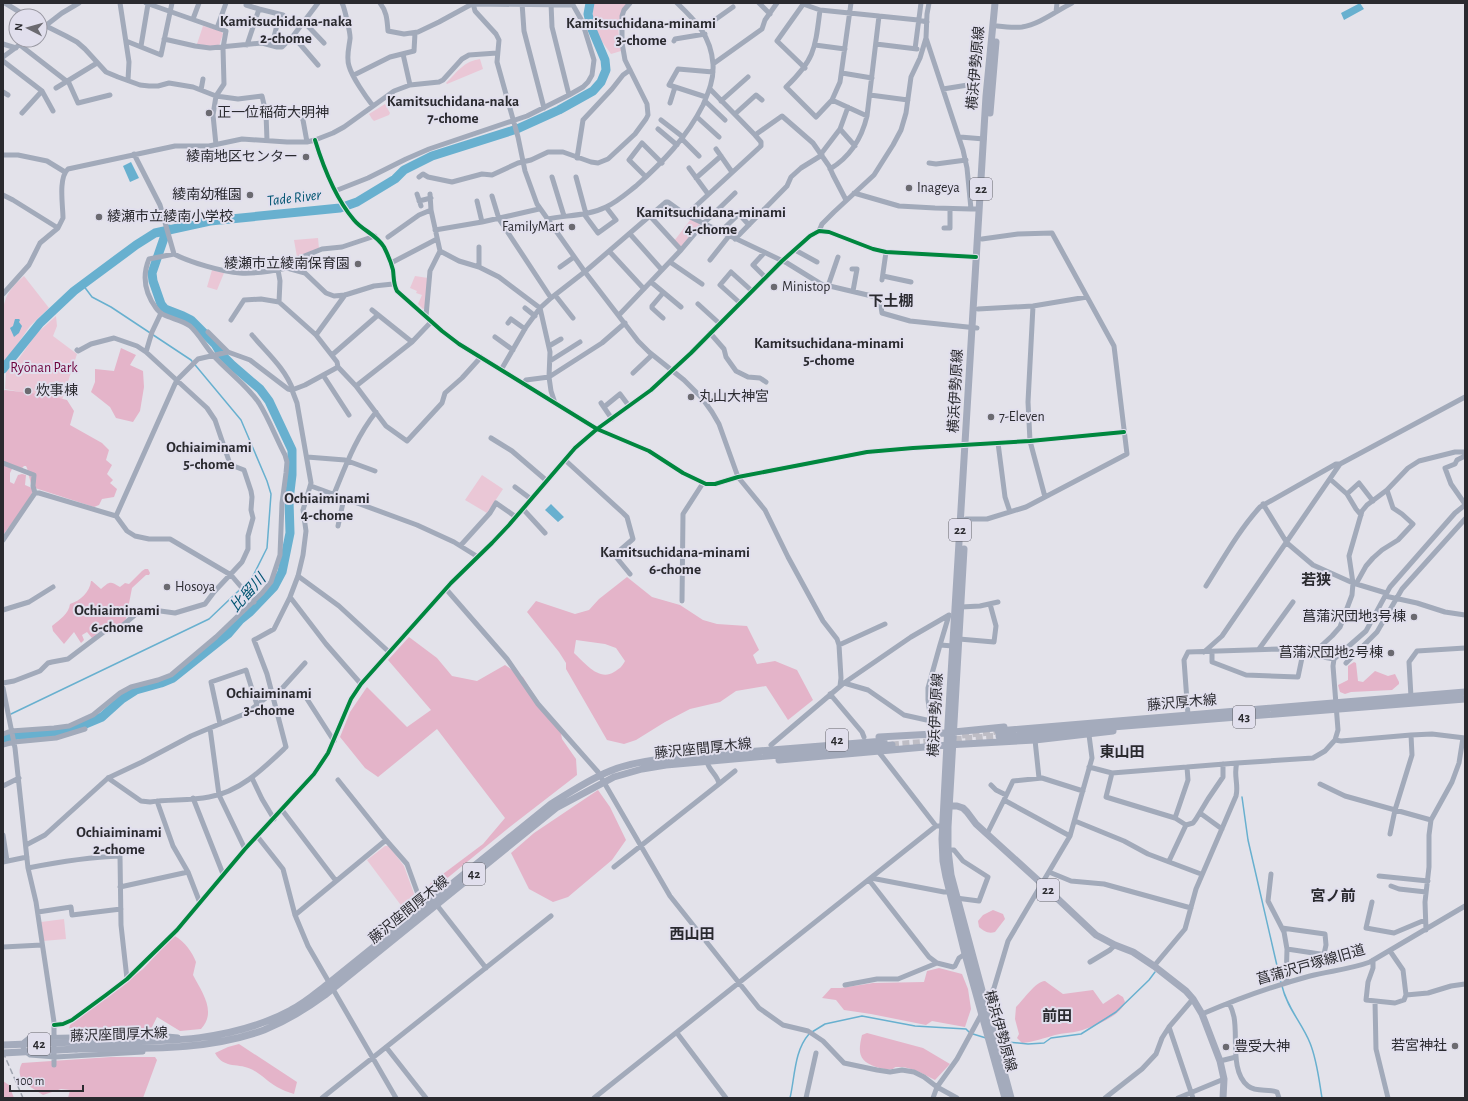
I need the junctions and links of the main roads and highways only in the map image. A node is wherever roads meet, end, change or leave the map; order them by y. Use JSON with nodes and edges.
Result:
{"nodes":[{"id":1,"x":995,"y":3,"type":"edge"},
{"id":2,"x":999,"y":3,"type":"edge"},
{"id":3,"x":975,"y":328,"type":"junction"},
{"id":4,"x":968,"y":445,"type":"junction"},
{"id":5,"x":1465,"y":692,"type":"edge"},
{"id":6,"x":1465,"y":699,"type":"edge"},
{"id":7,"x":1336,"y":707,"type":"junction"},
{"id":8,"x":1152,"y":721,"type":"junction"},
{"id":9,"x":951,"y":732,"type":"junction"},
{"id":10,"x":998,"y":734,"type":"tunnel mouth"},
{"id":11,"x":892,"y":742,"type":"tunnel mouth"},
{"id":12,"x":950,"y":745,"type":"junction"},
{"id":13,"x":726,"y":757,"type":"junction"},
{"id":14,"x":602,"y":779,"type":"junction"},
{"id":15,"x":946,"y":806,"type":"junction"},
{"id":16,"x":330,"y":986,"type":"junction"},
{"id":17,"x":3,"y":1045,"type":"edge"},
{"id":18,"x":76,"y":1046,"type":"junction"},
{"id":19,"x":3,"y":1053,"type":"edge"},
{"id":20,"x":1005,"y":1098,"type":"edge"},
{"id":21,"x":1011,"y":1098,"type":"edge"},
{"id":22,"x":1223,"y":1098,"type":"edge"}],
"edges":[{"from":1,"to":3,"type":"main road","name":"横浜伊勢原線","number":"22"},
{"from":2,"to":3,"type":"main road","name":"横浜伊勢原線","number":"22"},
{"from":3,"to":4,"type":"main road","name":"横浜伊勢原線","number":"22"},
{"from":4,"to":9,"type":"main road","name":"横浜伊勢原線","number":"22"},
{"from":4,"to":9,"type":"main road","name":"横浜伊勢原線","number":"22"},
{"from":5,"to":7,"type":"main road","name":"藤沢厚木線","number":"43"},
{"from":6,"to":7,"type":"main road","name":"藤沢厚木線","number":"43"},
{"from":7,"to":8,"type":"main road","name":"藤沢厚木線","number":"43"},
{"from":7,"to":8,"type":"main road","name":"藤沢厚木線","number":"43"},
{"from":8,"to":9,"type":"main road"},
{"from":8,"to":10,"type":"main road","name":"藤沢厚木線","number":"43"},
{"from":8,"to":12,"type":"main road"},
{"from":9,"to":12,"type":"main road","name":"横浜伊勢原線","number":"22"},
{"from":9,"to":13,"type":"main road","number":"42"},
{"from":11,"to":13,"type":"main road","name":"藤沢座間厚木線","number":"42"},
{"from":12,"to":13,"type":"main road","number":"42"},
{"from":12,"to":15,"type":"main road","name":"横浜伊勢原線","number":"22"},
{"from":13,"to":14,"type":"main road","name":"藤沢座間厚木線","number":"42"},
{"from":13,"to":14,"type":"main road","name":"藤沢座間厚木線","number":"42"},
{"from":14,"to":16,"type":"main road","name":"藤沢座間厚木線","number":"42"},
{"from":14,"to":16,"type":"main road","name":"藤沢座間厚木線","number":"42"},
{"from":15,"to":20,"type":"main road","name":"横浜伊勢原線","number":"22"},
{"from":15,"to":21,"type":"main road","name":"横浜伊勢原線","number":"22"},
{"from":15,"to":22,"type":"main road","number":"22"},
{"from":16,"to":18,"type":"main road","name":"藤沢座間厚木線","number":"42"},
{"from":16,"to":18,"type":"main road","name":"藤沢座間厚木線","number":"42"},
{"from":17,"to":18,"type":"main road","name":"藤沢座間厚木線","number":"42","bridge":true},
{"from":18,"to":19,"type":"main road","name":"藤沢座間厚木線","number":"42","bridge":true}]}
